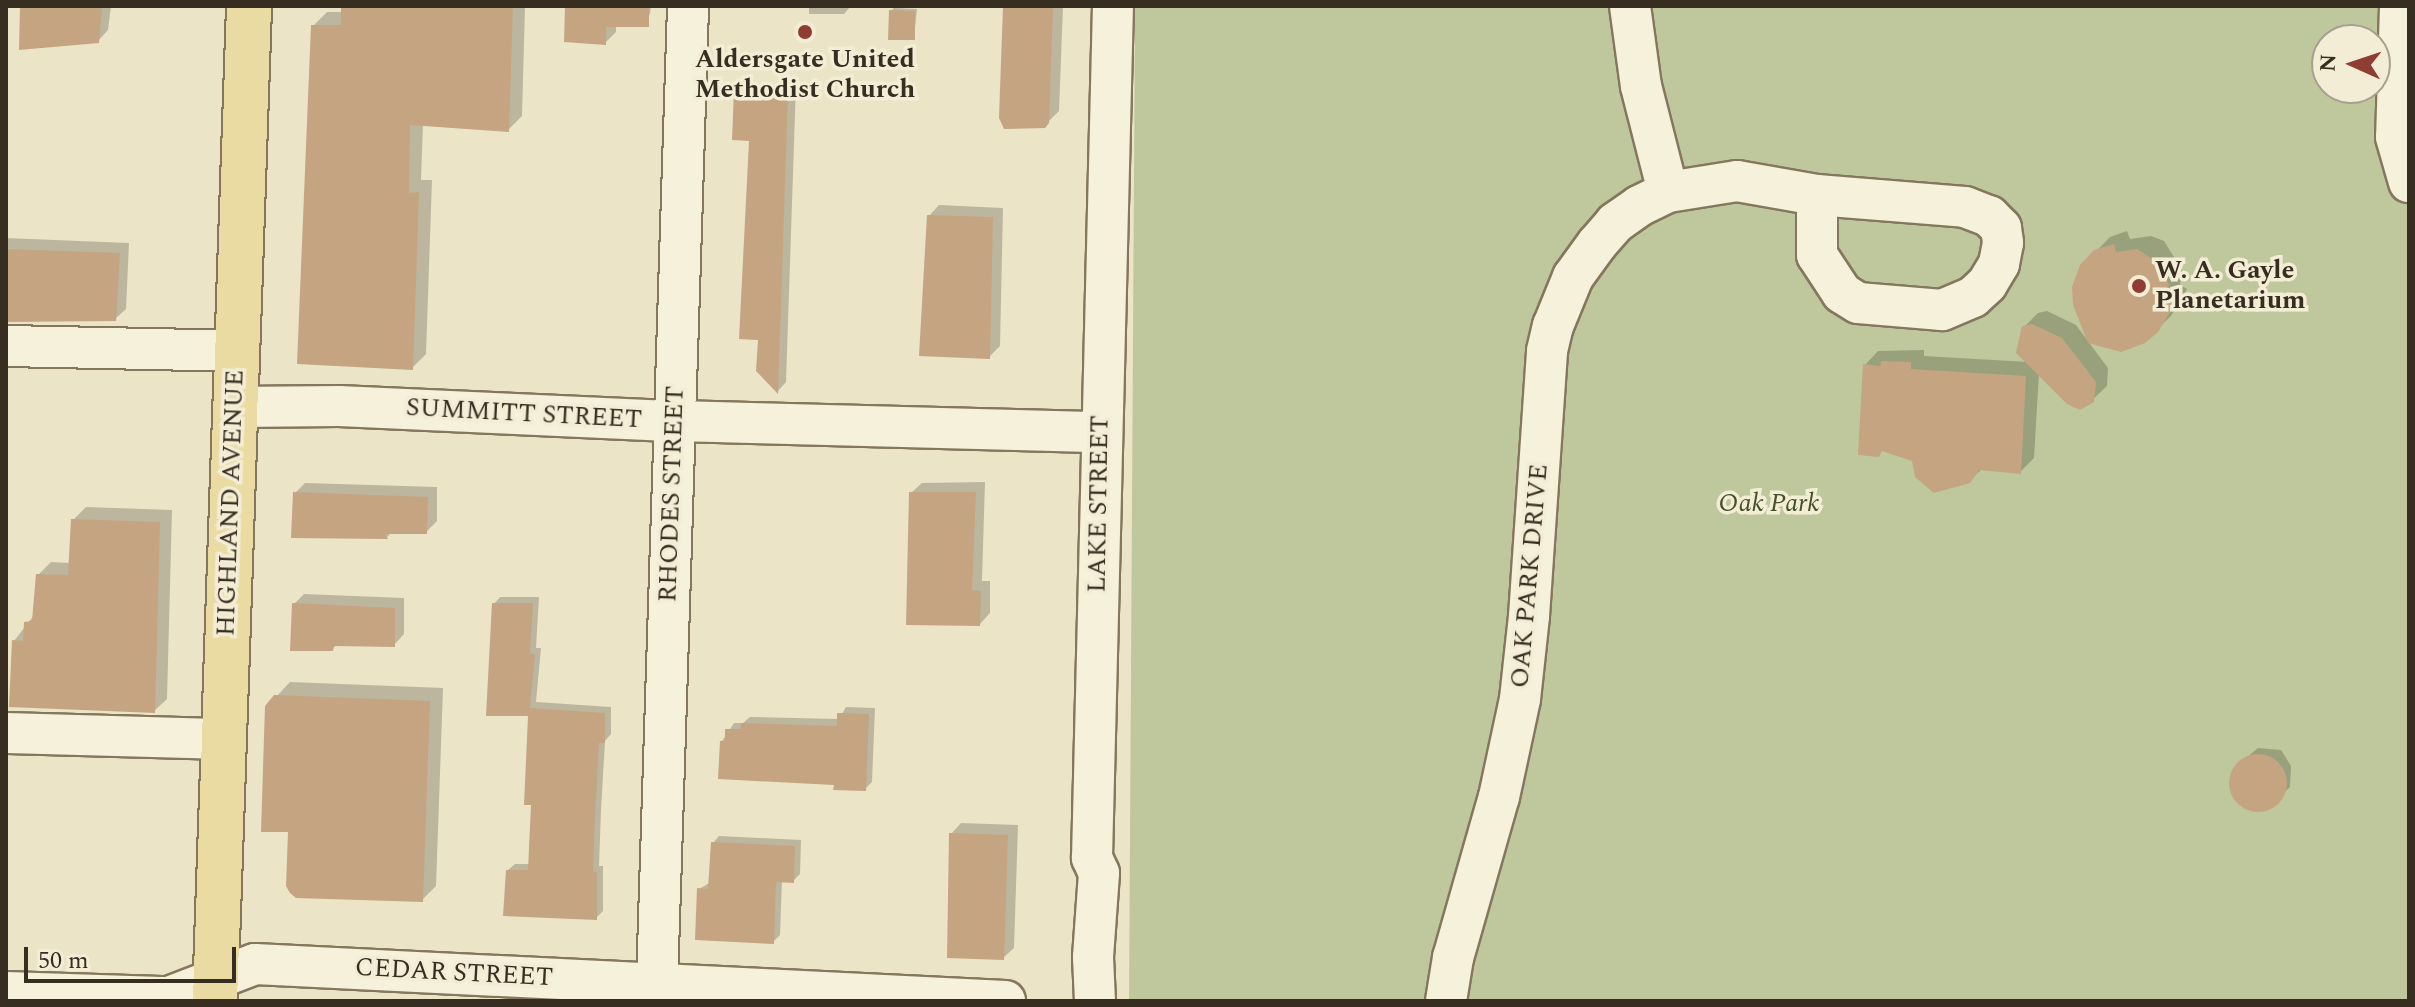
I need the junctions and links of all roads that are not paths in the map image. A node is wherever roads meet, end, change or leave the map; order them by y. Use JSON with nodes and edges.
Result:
{"nodes":[{"id":1,"x":249,"y":6,"type":"edge"},
{"id":2,"x":688,"y":6,"type":"edge"},
{"id":3,"x":1113,"y":6,"type":"edge"},
{"id":4,"x":1630,"y":6,"type":"edge"},
{"id":5,"x":2400,"y":6,"type":"edge"},
{"id":6,"x":2409,"y":182,"type":"edge"},
{"id":7,"x":1668,"y":192,"type":"junction"},
{"id":8,"x":1817,"y":195,"type":"junction"},
{"id":9,"x":6,"y":346,"type":"edge"},
{"id":10,"x":236,"y":351,"type":"junction"},
{"id":11,"x":234,"y":407,"type":"junction"},
{"id":12,"x":675,"y":421,"type":"junction"},
{"id":13,"x":1101,"y":432,"type":"junction"},
{"id":14,"x":6,"y":733,"type":"edge"},
{"id":15,"x":223,"y":739,"type":"junction"},
{"id":16,"x":657,"y":983,"type":"junction"},
{"id":17,"x":215,"y":990,"type":"edge"},
{"id":18,"x":6,"y":992,"type":"edge"},
{"id":19,"x":1005,"y":1001,"type":"edge"},
{"id":20,"x":1095,"y":1001,"type":"edge"},
{"id":21,"x":1446,"y":1001,"type":"edge"}],
"edges":[{"from":1,"to":10,"type":"main road","name":"HIGHLAND AVENUE"},
{"from":2,"to":12,"type":"street","name":"RHODES STREET"},
{"from":3,"to":13,"type":"street","name":"LAKE STREET"},
{"from":4,"to":7,"type":"street"},
{"from":5,"to":6,"type":"street"},
{"from":7,"to":8,"type":"street","name":"OAK PARK DRIVE"},
{"from":7,"to":21,"type":"street","name":"OAK PARK DRIVE"},
{"from":8,"to":8,"type":"street","name":"OAK PARK DRIVE"},
{"from":9,"to":10,"type":"street"},
{"from":10,"to":11,"type":"main road","name":"HIGHLAND AVENUE"},
{"from":11,"to":12,"type":"street","name":"SUMMITT STREET"},
{"from":11,"to":15,"type":"main road","name":"HIGHLAND AVENUE"},
{"from":12,"to":13,"type":"street","name":"SUMMITT STREET"},
{"from":12,"to":16,"type":"street","name":"RHODES STREET"},
{"from":13,"to":20,"type":"street","name":"LAKE STREET"},
{"from":14,"to":15,"type":"street"},
{"from":15,"to":17,"type":"main road","name":"HIGHLAND AVENUE"},
{"from":16,"to":17,"type":"street","name":"CEDAR STREET"},
{"from":16,"to":19,"type":"street","name":"CEDAR STREET"},
{"from":17,"to":18,"type":"street","name":"CEDAR STREET"}]}
